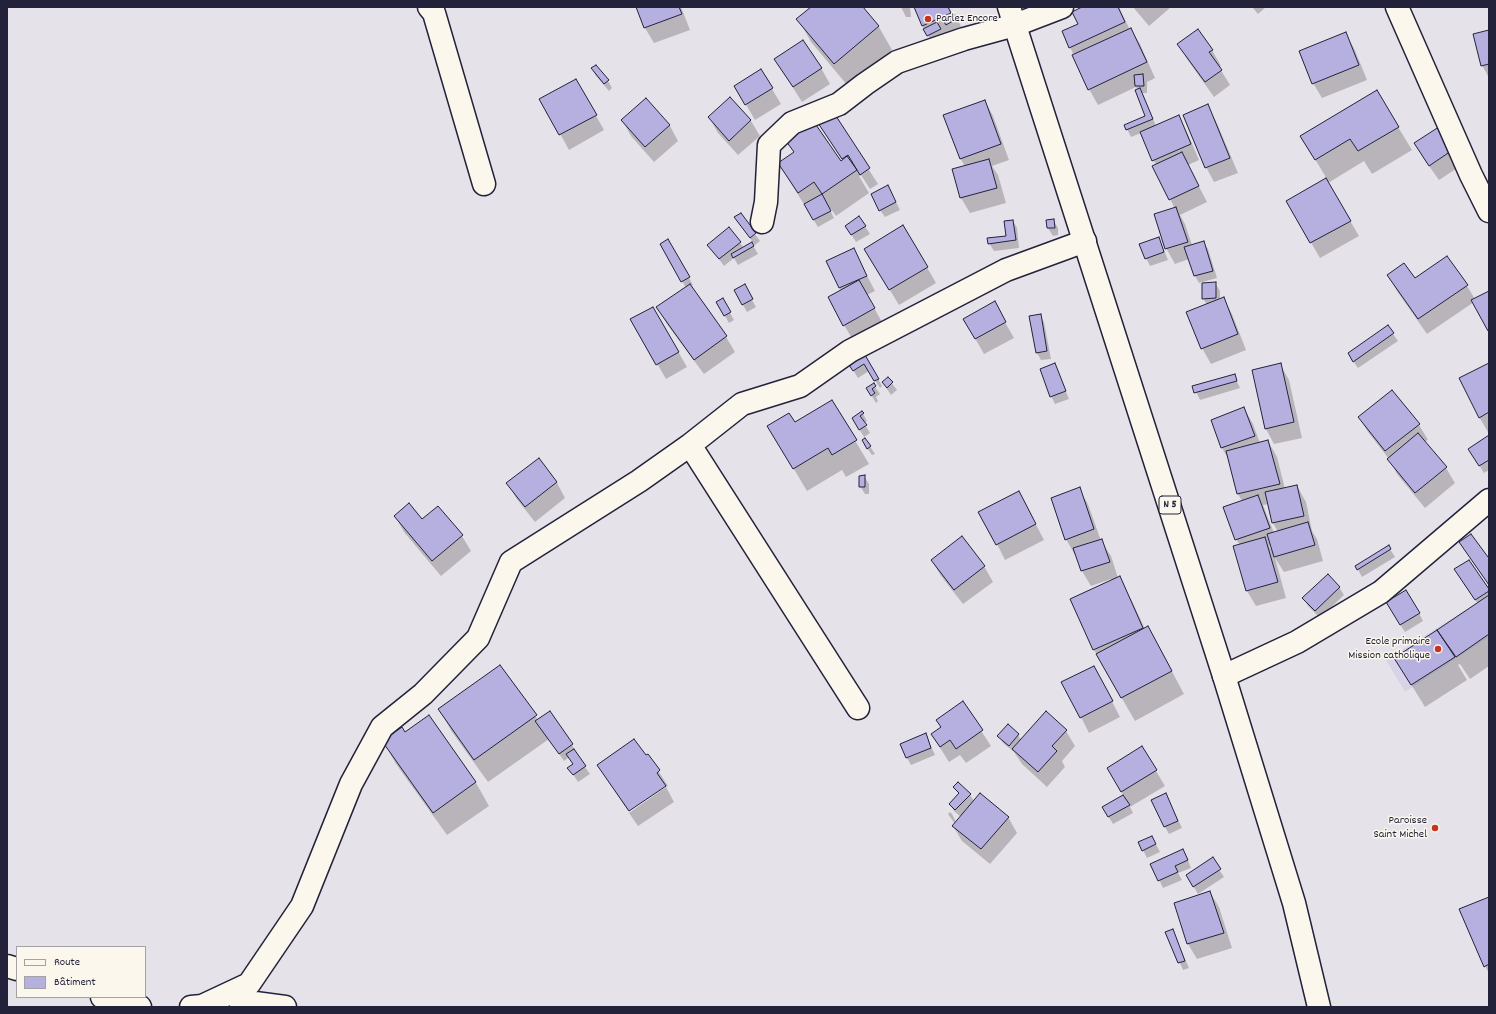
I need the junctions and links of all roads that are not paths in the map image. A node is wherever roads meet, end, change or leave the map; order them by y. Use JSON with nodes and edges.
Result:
{"nodes":[{"id":1,"x":429,"y":7,"type":"edge"},
{"id":2,"x":1062,"y":7,"type":"edge"},
{"id":3,"x":1397,"y":7,"type":"edge"},
{"id":4,"x":1012,"y":16,"type":"edge"},
{"id":5,"x":484,"y":184,"type":"dead end"},
{"id":6,"x":1489,"y":211,"type":"edge"},
{"id":7,"x":762,"y":222,"type":"dead end"},
{"id":8,"x":1085,"y":241,"type":"junction"},
{"id":9,"x":690,"y":445,"type":"junction"},
{"id":10,"x":1489,"y":500,"type":"edge"},
{"id":11,"x":1224,"y":676,"type":"junction"},
{"id":12,"x":858,"y":708,"type":"dead end"},
{"id":13,"x":242,"y":997,"type":"edge"},
{"id":14,"x":106,"y":998,"type":"edge"},
{"id":15,"x":140,"y":1007,"type":"edge"},
{"id":16,"x":192,"y":1007,"type":"edge"},
{"id":17,"x":285,"y":1007,"type":"edge"},
{"id":18,"x":1319,"y":1007,"type":"edge"}],
"edges":[{"from":1,"to":5,"type":"main road"},
{"from":2,"to":4,"type":"main road"},
{"from":3,"to":6,"type":"main road"},
{"from":4,"to":7,"type":"main road"},
{"from":4,"to":8,"type":"main road","number":"N 5"},
{"from":8,"to":9,"type":"main road"},
{"from":8,"to":11,"type":"main road","number":"N 5"},
{"from":9,"to":12,"type":"main road"},
{"from":9,"to":13,"type":"main road"},
{"from":10,"to":11,"type":"main road"},
{"from":11,"to":18,"type":"main road","number":"N 5"},
{"from":13,"to":16,"type":"main road"},
{"from":13,"to":17,"type":"main road"},
{"from":14,"to":15,"type":"main road"}]}
